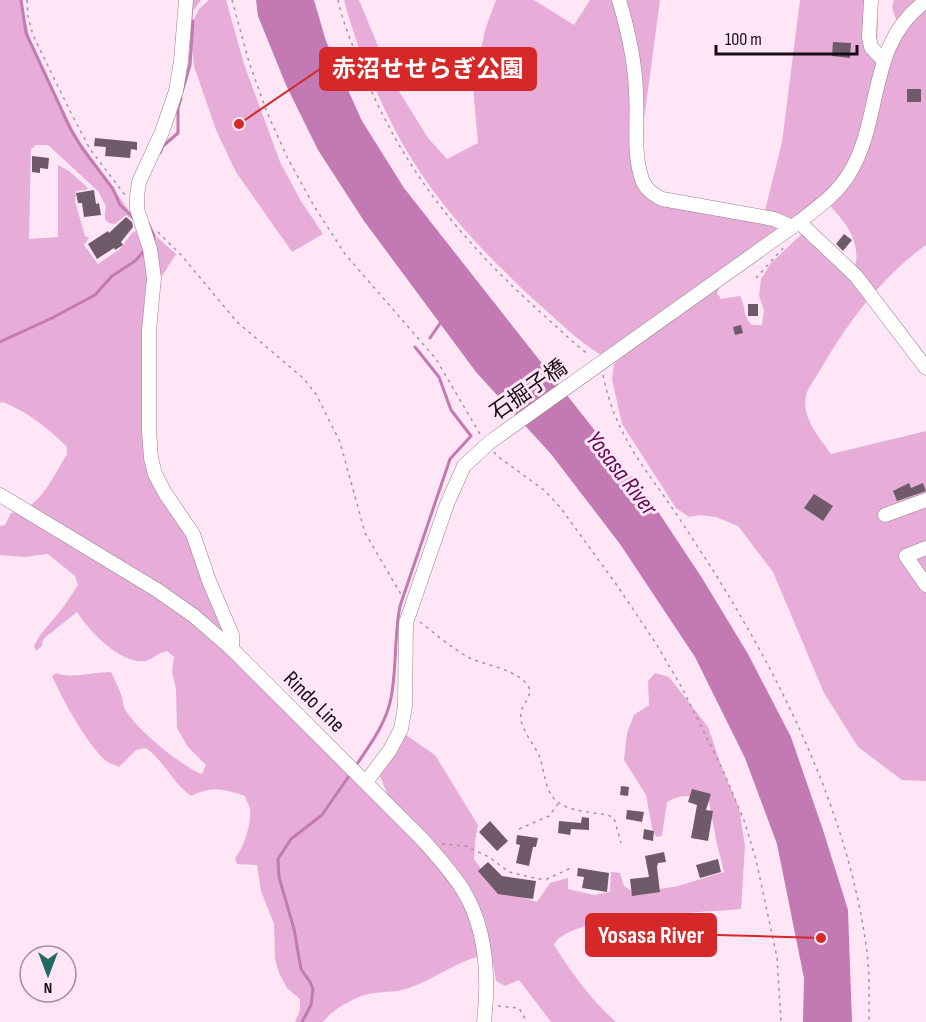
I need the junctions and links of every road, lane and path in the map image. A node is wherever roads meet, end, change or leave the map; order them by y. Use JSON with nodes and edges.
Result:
{"nodes":[{"id":1,"x":27,"y":0,"type":"edge"},
{"id":2,"x":186,"y":0,"type":"edge"},
{"id":3,"x":232,"y":0,"type":"edge"},
{"id":4,"x":338,"y":0,"type":"edge"},
{"id":5,"x":619,"y":0,"type":"edge"},
{"id":6,"x":871,"y":0,"type":"edge"},
{"id":7,"x":926,"y":1,"type":"edge"},
{"id":8,"x":883,"y":60,"type":"junction"},
{"id":9,"x":137,"y":205,"type":"junction"},
{"id":10,"x":142,"y":225,"type":"junction"},
{"id":11,"x":795,"y":225,"type":"junction"},
{"id":12,"x":787,"y":245,"type":"dead end"},
{"id":13,"x":756,"y":278,"type":"dead end"},
{"id":14,"x":596,"y":367,"type":"junction"},
{"id":15,"x":926,"y":368,"type":"edge"},
{"id":16,"x":489,"y":443,"type":"junction"},
{"id":17,"x":0,"y":495,"type":"edge"},
{"id":18,"x":926,"y":500,"type":"edge"},
{"id":19,"x":885,"y":515,"type":"dead end"},
{"id":20,"x":926,"y":548,"type":"edge"},
{"id":21,"x":926,"y":585,"type":"edge"},
{"id":22,"x":409,"y":612,"type":"junction"},
{"id":23,"x":232,"y":649,"type":"junction"},
{"id":24,"x":366,"y":782,"type":"junction"},
{"id":25,"x":559,"y":803,"type":"junction"},
{"id":26,"x":519,"y":829,"type":"dead end"},
{"id":27,"x":621,"y":843,"type":"dead end"},
{"id":28,"x":430,"y":848,"type":"junction"},
{"id":29,"x":571,"y":868,"type":"dead end"},
{"id":30,"x":486,"y":1006,"type":"junction"},
{"id":31,"x":484,"y":1022,"type":"edge"},
{"id":32,"x":527,"y":1022,"type":"edge"},
{"id":33,"x":780,"y":1022,"type":"edge"},
{"id":34,"x":869,"y":1022,"type":"edge"}],
"edges":[{"from":1,"to":9,"type":"path"},
{"from":2,"to":9,"type":"street"},
{"from":3,"to":16,"type":"path"},
{"from":4,"to":14,"type":"path"},
{"from":5,"to":11,"type":"street"},
{"from":6,"to":8,"type":"street"},
{"from":7,"to":8,"type":"street","name":"石掘子橋"},
{"from":8,"to":11,"type":"street","name":"石掘子橋"},
{"from":9,"to":10,"type":"street"},
{"from":10,"to":22,"type":"path"},
{"from":10,"to":23,"type":"street"},
{"from":11,"to":14,"type":"street","name":"石掘子橋"},
{"from":11,"to":15,"type":"street"},
{"from":12,"to":13,"type":"path"},
{"from":14,"to":16,"type":"street","name":"石掘子橋"},
{"from":14,"to":34,"type":"path"},
{"from":16,"to":22,"type":"street","name":"石掘子橋"},
{"from":16,"to":33,"type":"path"},
{"from":17,"to":23,"type":"street","name":"Rindo Line"},
{"from":18,"to":19,"type":"street"},
{"from":20,"to":21,"type":"street"},
{"from":22,"to":24,"type":"street","name":"石掘子橋"},
{"from":22,"to":25,"type":"path"},
{"from":23,"to":24,"type":"street","name":"Rindo Line"},
{"from":24,"to":28,"type":"street","name":"Rindo Line"},
{"from":25,"to":26,"type":"path"},
{"from":25,"to":27,"type":"path"},
{"from":28,"to":29,"type":"path"},
{"from":28,"to":30,"type":"street","name":"Rindo Line"},
{"from":30,"to":31,"type":"street","name":"Rindo Line"},
{"from":30,"to":32,"type":"path"}]}
